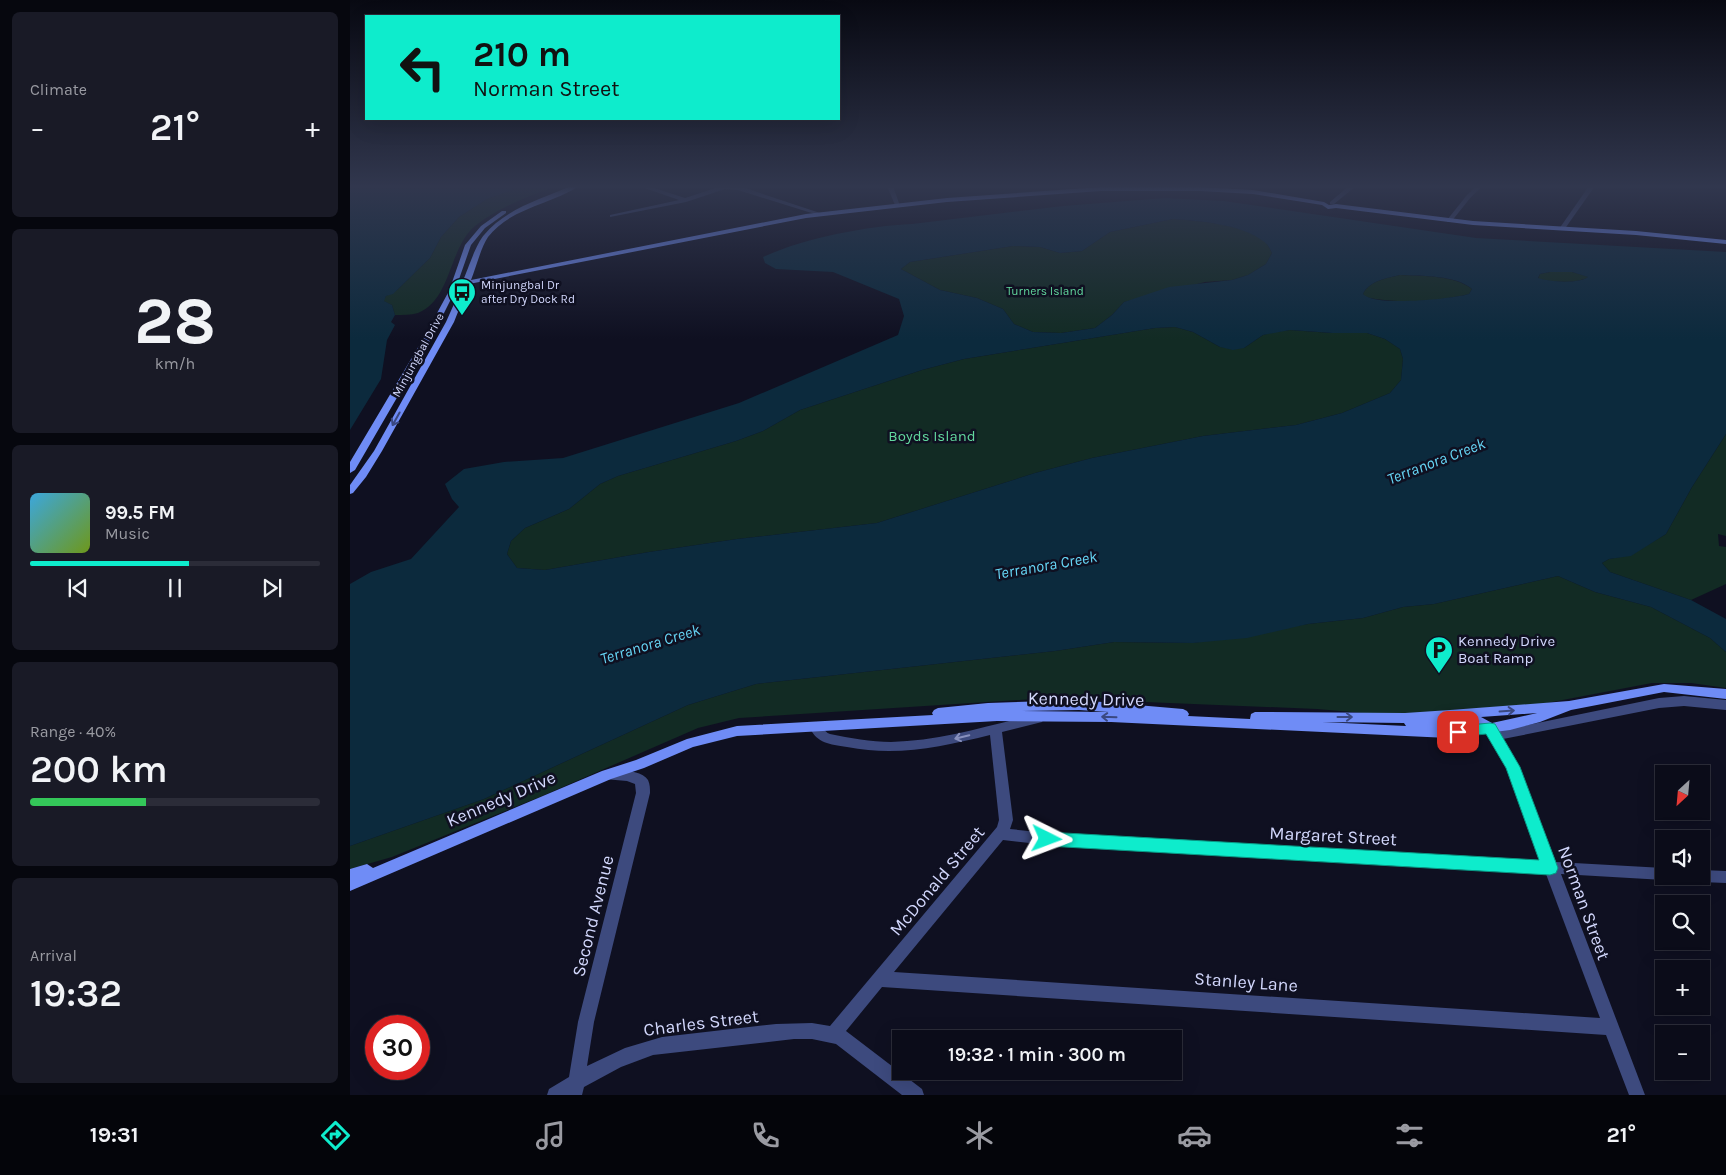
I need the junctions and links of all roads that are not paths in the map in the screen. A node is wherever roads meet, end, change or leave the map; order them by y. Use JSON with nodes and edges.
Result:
{"nodes":[{"id":1,"x":475,"y":237,"type":"edge"},
{"id":2,"x":486,"y":237,"type":"edge"},
{"id":3,"x":702,"y":237,"type":"edge"},
{"id":4,"x":1664,"y":237,"type":"edge"},
{"id":5,"x":1726,"y":242,"type":"edge"},
{"id":6,"x":467,"y":283,"type":"junction"},
{"id":7,"x":455,"y":285,"type":"junction"},
{"id":8,"x":350,"y":470,"type":"edge"},
{"id":9,"x":350,"y":491,"type":"edge"},
{"id":10,"x":1726,"y":694,"type":"edge"},
{"id":11,"x":1569,"y":706,"type":"junction"},
{"id":12,"x":1726,"y":706,"type":"edge"},
{"id":13,"x":1079,"y":716,"type":"junction"},
{"id":14,"x":1380,"y":718,"type":"junction"},
{"id":15,"x":815,"y":727,"type":"junction"},
{"id":16,"x":996,"y":730,"type":"junction"},
{"id":17,"x":1492,"y":732,"type":"junction"},
{"id":18,"x":607,"y":775,"type":"junction"},
{"id":19,"x":1000,"y":834,"type":"junction"},
{"id":20,"x":409,"y":858,"type":"junction"},
{"id":21,"x":1550,"y":868,"type":"junction"},
{"id":22,"x":1655,"y":874,"type":"edge"},
{"id":23,"x":350,"y":875,"type":"edge"},
{"id":24,"x":1710,"y":876,"type":"edge"},
{"id":25,"x":1726,"y":877,"type":"edge"},
{"id":26,"x":350,"y":884,"type":"edge"},
{"id":27,"x":880,"y":978,"type":"junction"},
{"id":28,"x":1610,"y":1027,"type":"junction"},
{"id":29,"x":833,"y":1034,"type":"junction"},
{"id":30,"x":575,"y":1089,"type":"edge"},
{"id":31,"x":555,"y":1095,"type":"edge"},
{"id":32,"x":916,"y":1095,"type":"edge"},
{"id":33,"x":1637,"y":1095,"type":"edge"}],
"edges":[{"from":1,"to":7,"type":"street","name":"Minjungbal Drive"},
{"from":2,"to":6,"type":"street","name":"Minjungbal Drive"},
{"from":3,"to":6,"type":"street"},
{"from":4,"to":5,"type":"street"},
{"from":6,"to":7,"type":"street"},
{"from":6,"to":9,"type":"street","name":"Minjungbal Drive","one_way":true},
{"from":7,"to":8,"type":"street","name":"Minjungbal Drive"},
{"from":10,"to":11,"type":"street","name":"Kennedy Drive"},
{"from":14,"to":11,"type":"street","name":"Kennedy Drive","one_way":true},
{"from":11,"to":17,"type":"street","name":"Kennedy Drive"},
{"from":12,"to":17,"type":"street"},
{"from":13,"to":15,"type":"street","name":"Kennedy Drive"},
{"from":13,"to":16,"type":"street"},
{"from":17,"to":13,"type":"street","name":"Kennedy Drive","one_way":true},
{"from":14,"to":17,"type":"street"},
{"from":18,"to":14,"type":"street","name":"Kennedy Drive","one_way":true},
{"from":16,"to":15,"type":"street","one_way":true},
{"from":15,"to":18,"type":"street","name":"Kennedy Drive"},
{"from":16,"to":19,"type":"street","name":"McDonald Street"},
{"from":17,"to":21,"type":"street","name":"Norman Street"},
{"from":18,"to":20,"type":"street","name":"Kennedy Drive"},
{"from":18,"to":30,"type":"street","name":"Second Avenue"},
{"from":19,"to":21,"type":"street","name":"Margaret Street"},
{"from":19,"to":27,"type":"street","name":"McDonald Street"},
{"from":20,"to":23,"type":"street","name":"Kennedy Drive"},
{"from":20,"to":26,"type":"street","name":"Kennedy Drive"},
{"from":21,"to":22,"type":"street","name":"Margaret Street"},
{"from":21,"to":28,"type":"street","name":"Norman Street"},
{"from":24,"to":25,"type":"street"},
{"from":27,"to":28,"type":"street","name":"Stanley Lane"},
{"from":27,"to":29,"type":"street","name":"McDonald Street"},
{"from":28,"to":33,"type":"street","name":"Norman Street"},
{"from":29,"to":30,"type":"street","name":"Charles Street"},
{"from":29,"to":32,"type":"street"},
{"from":30,"to":31,"type":"street","name":"Charles Street"}]}
